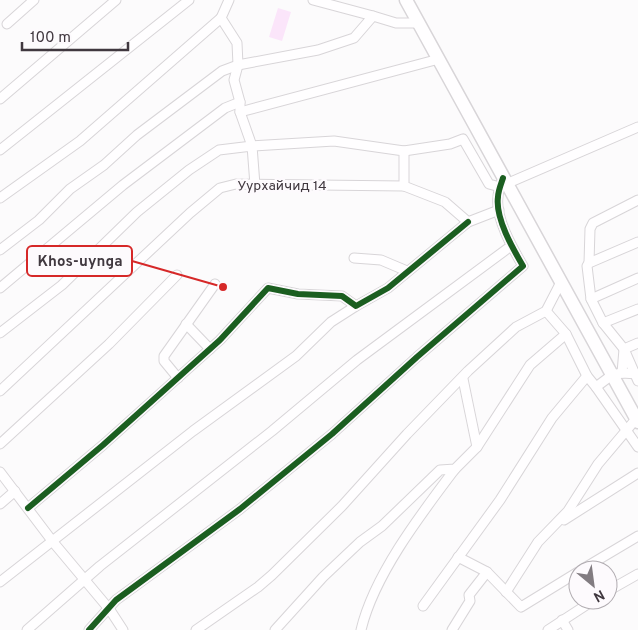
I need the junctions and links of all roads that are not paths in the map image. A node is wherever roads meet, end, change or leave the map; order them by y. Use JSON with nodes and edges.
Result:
{"nodes":[{"id":1,"x":34,"y":0,"type":"edge"},
{"id":2,"x":116,"y":0,"type":"edge"},
{"id":3,"x":189,"y":0,"type":"edge"},
{"id":4,"x":229,"y":0,"type":"edge"},
{"id":5,"x":313,"y":0,"type":"edge"},
{"id":6,"x":406,"y":0,"type":"edge"},
{"id":7,"x":327,"y":1,"type":"edge"},
{"id":8,"x":374,"y":16,"type":"junction"},
{"id":9,"x":221,"y":18,"type":"junction"},
{"id":10,"x":419,"y":23,"type":"junction"},
{"id":11,"x":7,"y":24,"type":"dead end"},
{"id":12,"x":439,"y":59,"type":"junction"},
{"id":13,"x":238,"y":65,"type":"junction"},
{"id":14,"x":0,"y":99,"type":"edge"},
{"id":15,"x":240,"y":102,"type":"junction"},
{"id":16,"x":240,"y":112,"type":"junction"},
{"id":17,"x":638,"y":127,"type":"edge"},
{"id":18,"x":252,"y":146,"type":"junction"},
{"id":19,"x":0,"y":150,"type":"edge"},
{"id":20,"x":404,"y":151,"type":"junction"},
{"id":21,"x":503,"y":183,"type":"junction"},
{"id":22,"x":255,"y":185,"type":"junction"},
{"id":23,"x":404,"y":186,"type":"junction"},
{"id":24,"x":0,"y":198,"type":"edge"},
{"id":25,"x":638,"y":200,"type":"edge"},
{"id":26,"x":499,"y":210,"type":"junction"},
{"id":27,"x":468,"y":222,"type":"junction"},
{"id":28,"x":638,"y":242,"type":"edge"},
{"id":29,"x":511,"y":246,"type":"junction"},
{"id":30,"x":0,"y":250,"type":"edge"},
{"id":31,"x":354,"y":258,"type":"dead end"},
{"id":32,"x":589,"y":263,"type":"junction"},
{"id":33,"x":407,"y":271,"type":"junction"},
{"id":34,"x":177,"y":275,"type":"dead end"},
{"id":35,"x":638,"y":278,"type":"edge"},
{"id":36,"x":561,"y":282,"type":"junction"},
{"id":37,"x":215,"y":284,"type":"dead end"},
{"id":38,"x":0,"y":288,"type":"edge"},
{"id":39,"x":591,"y":299,"type":"junction"},
{"id":40,"x":356,"y":306,"type":"junction"},
{"id":41,"x":638,"y":309,"type":"edge"},
{"id":42,"x":546,"y":311,"type":"junction"},
{"id":43,"x":603,"y":323,"type":"junction"},
{"id":44,"x":186,"y":324,"type":"junction"},
{"id":45,"x":0,"y":333,"type":"edge"},
{"id":46,"x":566,"y":334,"type":"junction"},
{"id":47,"x":638,"y":343,"type":"edge"},
{"id":48,"x":210,"y":349,"type":"junction"},
{"id":49,"x":624,"y":349,"type":"junction"},
{"id":50,"x":617,"y":374,"type":"junction"},
{"id":51,"x":587,"y":376,"type":"junction"},
{"id":52,"x":637,"y":377,"type":"edge"},
{"id":53,"x":178,"y":378,"type":"junction"},
{"id":54,"x":463,"y":379,"type":"junction"},
{"id":55,"x":596,"y":386,"type":"junction"},
{"id":56,"x":0,"y":391,"type":"edge"},
{"id":57,"x":634,"y":424,"type":"edge"},
{"id":58,"x":0,"y":444,"type":"edge"},
{"id":59,"x":638,"y":446,"type":"edge"},
{"id":60,"x":477,"y":447,"type":"junction"},
{"id":61,"x":455,"y":469,"type":"junction"},
{"id":62,"x":0,"y":472,"type":"edge"},
{"id":63,"x":638,"y":473,"type":"edge"},
{"id":64,"x":15,"y":491,"type":"junction"},
{"id":65,"x":0,"y":504,"type":"edge"},
{"id":66,"x":28,"y":508,"type":"junction"},
{"id":67,"x":552,"y":528,"type":"junction"},
{"id":68,"x":638,"y":536,"type":"edge"},
{"id":69,"x":53,"y":542,"type":"junction"},
{"id":70,"x":458,"y":557,"type":"junction"},
{"id":71,"x":598,"y":560,"type":"edge"},
{"id":72,"x":487,"y":572,"type":"junction"},
{"id":73,"x":638,"y":574,"type":"edge"},
{"id":74,"x":568,"y":578,"type":"edge"},
{"id":75,"x":84,"y":581,"type":"junction"},
{"id":76,"x":0,"y":582,"type":"edge"},
{"id":77,"x":618,"y":585,"type":"edge"},
{"id":78,"x":506,"y":592,"type":"junction"},
{"id":79,"x":423,"y":606,"type":"dead end"},
{"id":80,"x":110,"y":610,"type":"junction"},
{"id":81,"x":578,"y":610,"type":"edge"},
{"id":82,"x":562,"y":620,"type":"junction"},
{"id":83,"x":26,"y":630,"type":"edge"},
{"id":84,"x":89,"y":630,"type":"edge"},
{"id":85,"x":123,"y":630,"type":"edge"},
{"id":86,"x":196,"y":630,"type":"edge"},
{"id":87,"x":275,"y":630,"type":"edge"},
{"id":88,"x":362,"y":630,"type":"edge"},
{"id":89,"x":452,"y":630,"type":"edge"},
{"id":90,"x":548,"y":630,"type":"edge"},
{"id":91,"x":568,"y":630,"type":"edge"}],
"edges":[{"from":1,"to":11,"type":"street"},
{"from":2,"to":14,"type":"street"},
{"from":3,"to":19,"type":"street"},
{"from":4,"to":9,"type":"street"},
{"from":5,"to":7,"type":"street"},
{"from":6,"to":10,"type":"main road"},
{"from":7,"to":8,"type":"street"},
{"from":8,"to":10,"type":"street"},
{"from":8,"to":13,"type":"street"},
{"from":9,"to":13,"type":"street"},
{"from":9,"to":24,"type":"street"},
{"from":10,"to":12,"type":"main road"},
{"from":12,"to":16,"type":"street"},
{"from":12,"to":21,"type":"main road"},
{"from":13,"to":15,"type":"street"},
{"from":13,"to":30,"type":"street"},
{"from":15,"to":16,"type":"street"},
{"from":15,"to":38,"type":"street"},
{"from":16,"to":18,"type":"street"},
{"from":17,"to":21,"type":"street"},
{"from":18,"to":20,"type":"street"},
{"from":18,"to":22,"type":"street"},
{"from":18,"to":45,"type":"street"},
{"from":20,"to":21,"type":"street"},
{"from":20,"to":23,"type":"street"},
{"from":21,"to":26,"type":"street"},
{"from":21,"to":36,"type":"main road"},
{"from":22,"to":23,"type":"street","name":"Уурхайчид 14"},
{"from":22,"to":56,"type":"street","name":"Уурхайчид 14"},
{"from":23,"to":27,"type":"street"},
{"from":25,"to":32,"type":"street"},
{"from":26,"to":27,"type":"street"},
{"from":26,"to":29,"type":"street"},
{"from":27,"to":33,"type":"street"},
{"from":28,"to":32,"type":"street"},
{"from":29,"to":75,"type":"street"},
{"from":29,"to":80,"type":"street"},
{"from":31,"to":33,"type":"street"},
{"from":32,"to":39,"type":"street"},
{"from":33,"to":40,"type":"street"},
{"from":34,"to":58,"type":"street"},
{"from":35,"to":39,"type":"street"},
{"from":36,"to":42,"type":"street"},
{"from":36,"to":50,"type":"main road"},
{"from":37,"to":44,"type":"street"},
{"from":39,"to":43,"type":"street"},
{"from":40,"to":48,"type":"street"},
{"from":40,"to":69,"type":"street"},
{"from":41,"to":43,"type":"street"},
{"from":42,"to":46,"type":"street"},
{"from":42,"to":54,"type":"street"},
{"from":43,"to":49,"type":"street"},
{"from":44,"to":48,"type":"street"},
{"from":44,"to":53,"type":"street"},
{"from":46,"to":51,"type":"street"},
{"from":46,"to":60,"type":"street"},
{"from":47,"to":49,"type":"street"},
{"from":48,"to":53,"type":"street"},
{"from":49,"to":50,"type":"street"},
{"from":49,"to":52,"type":"street"},
{"from":50,"to":52,"type":"street"},
{"from":50,"to":55,"type":"street"},
{"from":50,"to":57,"type":"main road"},
{"from":51,"to":55,"type":"street"},
{"from":51,"to":70,"type":"street"},
{"from":53,"to":66,"type":"street"},
{"from":54,"to":60,"type":"street"},
{"from":54,"to":86,"type":"street"},
{"from":55,"to":57,"type":"street"},
{"from":57,"to":59,"type":"street"},
{"from":57,"to":67,"type":"street"},
{"from":60,"to":61,"type":"street"},
{"from":61,"to":87,"type":"street"},
{"from":61,"to":88,"type":"street"},
{"from":62,"to":64,"type":"street"},
{"from":63,"to":67,"type":"street"},
{"from":64,"to":65,"type":"street"},
{"from":64,"to":66,"type":"street"},
{"from":66,"to":69,"type":"street"},
{"from":67,"to":78,"type":"street"},
{"from":68,"to":71,"type":"street"},
{"from":69,"to":75,"type":"street"},
{"from":69,"to":76,"type":"street"},
{"from":70,"to":72,"type":"street"},
{"from":70,"to":79,"type":"street"},
{"from":72,"to":78,"type":"street"},
{"from":72,"to":89,"type":"street"},
{"from":73,"to":77,"type":"street"},
{"from":74,"to":78,"type":"street"},
{"from":75,"to":80,"type":"street"},
{"from":75,"to":83,"type":"street"},
{"from":80,"to":84,"type":"street"},
{"from":80,"to":85,"type":"street"},
{"from":81,"to":82,"type":"street"},
{"from":82,"to":90,"type":"street"},
{"from":82,"to":91,"type":"street"}]}
